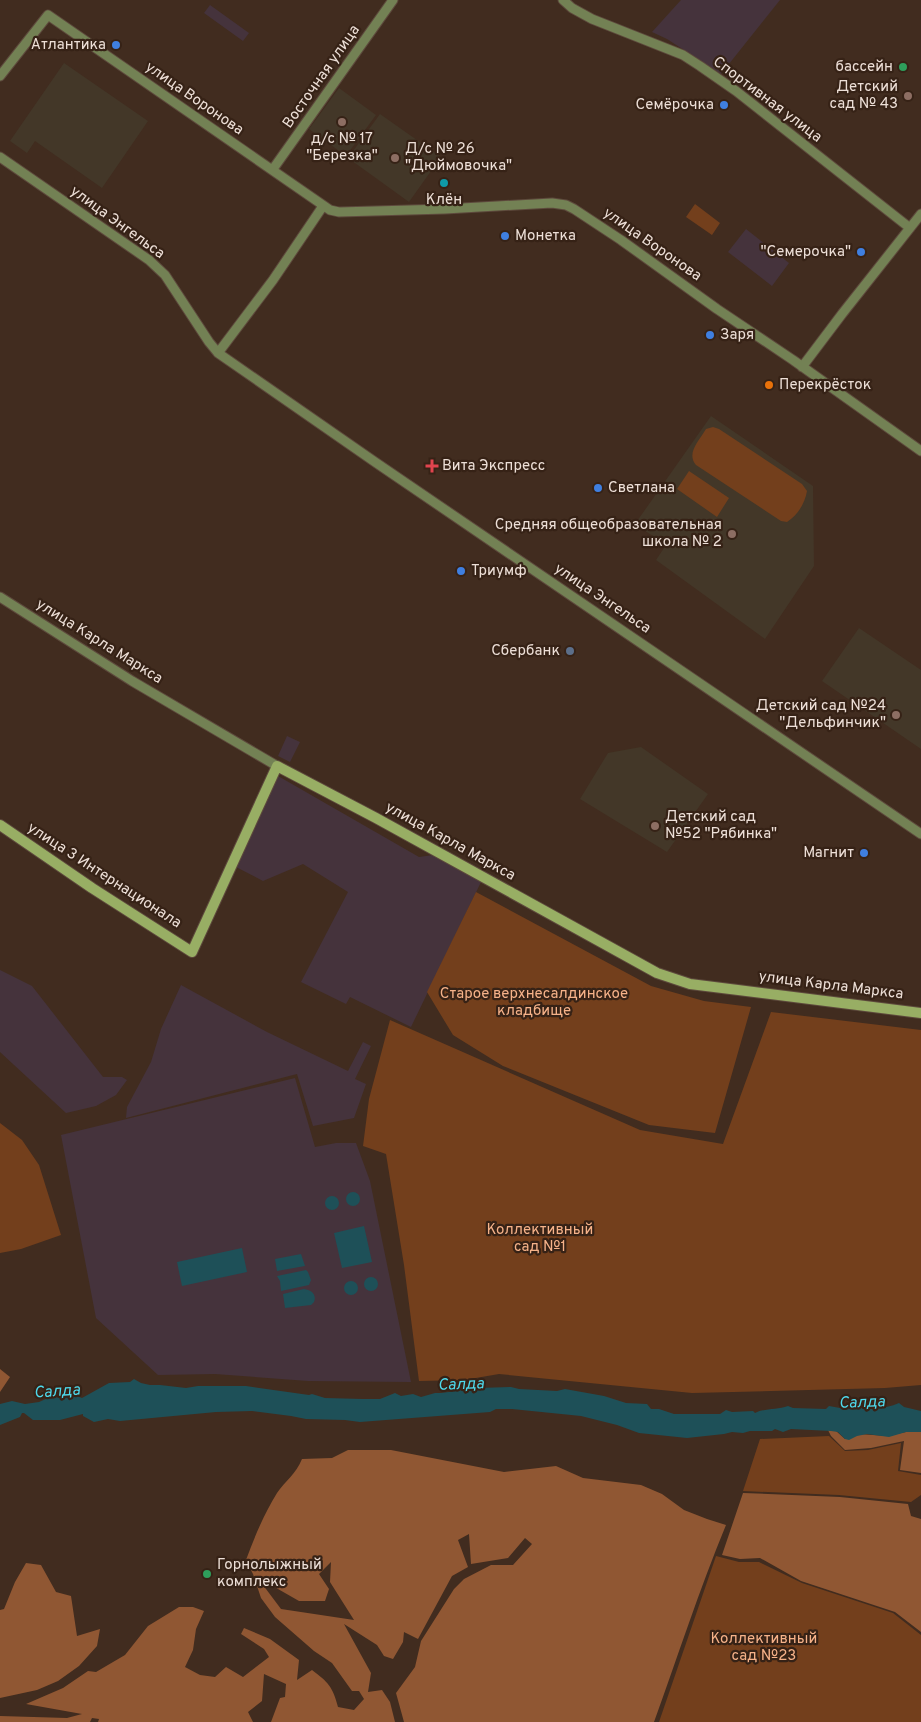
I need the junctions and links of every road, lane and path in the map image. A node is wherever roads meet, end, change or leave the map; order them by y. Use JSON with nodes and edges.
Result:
{"nodes":[{"id":1,"x":393,"y":0,"type":"edge"},
{"id":2,"x":563,"y":0,"type":"edge"},
{"id":3,"x":0,"y":76,"type":"edge"},
{"id":4,"x":0,"y":157,"type":"edge"},
{"id":5,"x":273,"y":169,"type":"junction"},
{"id":6,"x":323,"y":206,"type":"junction"},
{"id":7,"x":921,"y":214,"type":"edge"},
{"id":8,"x":910,"y":228,"type":"junction"},
{"id":9,"x":218,"y":353,"type":"junction"},
{"id":10,"x":802,"y":367,"type":"junction"},
{"id":11,"x":921,"y":451,"type":"edge"},
{"id":12,"x":0,"y":597,"type":"edge"},
{"id":13,"x":277,"y":766,"type":"junction"},
{"id":14,"x":0,"y":825,"type":"edge"},
{"id":15,"x":921,"y":834,"type":"edge"},
{"id":16,"x":921,"y":1013,"type":"edge"}],
"edges":[{"from":1,"to":5,"type":"street","name":"Восточная улица"},
{"from":2,"to":8,"type":"street","name":"Спортивная улица"},
{"from":3,"to":5,"type":"street","name":"улица Воронова"},
{"from":4,"to":9,"type":"street","name":"улица Энгельса"},
{"from":5,"to":6,"type":"street","name":"улица Воронова"},
{"from":6,"to":9,"type":"street"},
{"from":6,"to":10,"type":"street","name":"улица Воронова"},
{"from":7,"to":8,"type":"street"},
{"from":8,"to":10,"type":"street"},
{"from":9,"to":15,"type":"street","name":"улица Энгельса"},
{"from":10,"to":11,"type":"street","name":"улица Воронова"},
{"from":12,"to":13,"type":"street","name":"улица Карла Маркса"},
{"from":13,"to":14,"type":"main road","name":"улица 3 Интернационала"},
{"from":13,"to":16,"type":"main road","name":"улица Карла Маркса"}]}
